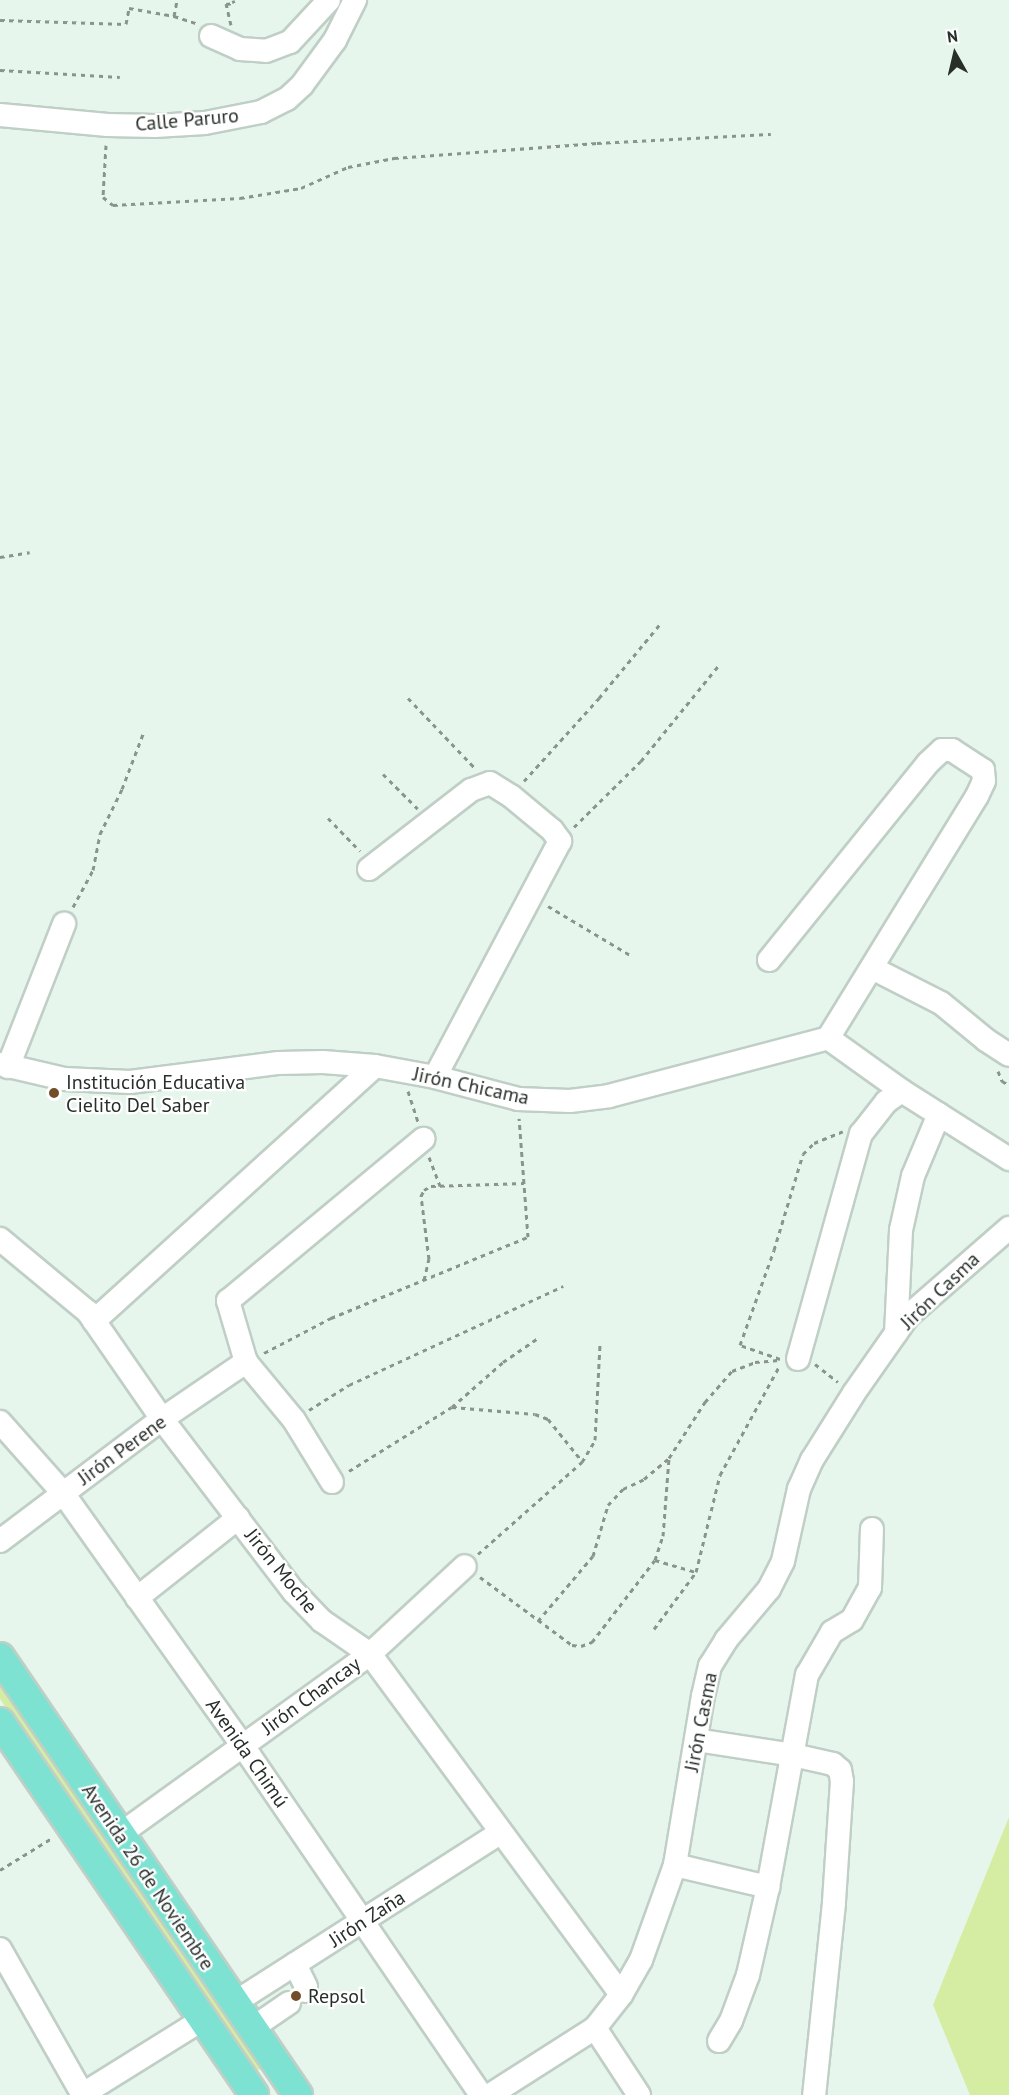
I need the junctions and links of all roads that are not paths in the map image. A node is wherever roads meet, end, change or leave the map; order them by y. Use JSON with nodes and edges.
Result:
{"nodes":[{"id":1,"x":329,"y":0,"type":"edge"},
{"id":2,"x":355,"y":0,"type":"edge"},
{"id":3,"x":211,"y":36,"type":"road end"},
{"id":4,"x":0,"y":115,"type":"edge"},
{"id":5,"x":372,"y":867,"type":"road end"},
{"id":6,"x":64,"y":924,"type":"road end"},
{"id":7,"x":769,"y":960,"type":"dead end"},
{"id":8,"x":872,"y":969,"type":"junction"},
{"id":9,"x":828,"y":1038,"type":"junction"},
{"id":10,"x":1009,"y":1055,"type":"edge"},
{"id":11,"x":4,"y":1065,"type":"edge"},
{"id":12,"x":375,"y":1066,"type":"junction"},
{"id":13,"x":435,"y":1077,"type":"junction"},
{"id":14,"x":902,"y":1090,"type":"junction"},
{"id":15,"x":939,"y":1114,"type":"junction"},
{"id":16,"x":423,"y":1139,"type":"dead end"},
{"id":17,"x":1009,"y":1159,"type":"edge"},
{"id":18,"x":1009,"y":1228,"type":"edge"},
{"id":19,"x":0,"y":1239,"type":"edge"},
{"id":20,"x":94,"y":1321,"type":"junction"},
{"id":21,"x":896,"y":1333,"type":"junction"},
{"id":22,"x":791,"y":1359,"type":"road end"},
{"id":23,"x":246,"y":1362,"type":"junction"},
{"id":24,"x":162,"y":1419,"type":"junction"},
{"id":25,"x":0,"y":1422,"type":"edge"},
{"id":26,"x":332,"y":1482,"type":"road end"},
{"id":27,"x":63,"y":1493,"type":"junction"},
{"id":28,"x":238,"y":1518,"type":"junction"},
{"id":29,"x":872,"y":1529,"type":"dead end"},
{"id":30,"x":0,"y":1541,"type":"edge"},
{"id":31,"x":465,"y":1566,"type":"road end"},
{"id":32,"x":137,"y":1598,"type":"junction"},
{"id":33,"x":369,"y":1654,"type":"junction"},
{"id":34,"x":0,"y":1657,"type":"edge"},
{"id":35,"x":4,"y":1737,"type":"edge"},
{"id":36,"x":696,"y":1740,"type":"junction"},
{"id":37,"x":243,"y":1746,"type":"junction"},
{"id":38,"x":793,"y":1755,"type":"junction"},
{"id":39,"x":500,"y":1833,"type":"junction"},
{"id":40,"x":119,"y":1835,"type":"junction"},
{"id":41,"x":675,"y":1865,"type":"junction"},
{"id":42,"x":768,"y":1887,"type":"junction"},
{"id":43,"x":363,"y":1921,"type":"junction"},
{"id":44,"x":0,"y":1949,"type":"edge"},
{"id":45,"x":295,"y":1964,"type":"junction"},
{"id":46,"x":621,"y":1995,"type":"junction"},
{"id":47,"x":234,"y":2003,"type":"junction"},
{"id":48,"x":202,"y":2020,"type":"junction"},
{"id":49,"x":595,"y":2028,"type":"junction"},
{"id":50,"x":251,"y":2029,"type":"junction"},
{"id":51,"x":719,"y":2041,"type":"dead end"},
{"id":52,"x":292,"y":2093,"type":"edge"},
{"id":53,"x":83,"y":2095,"type":"edge"},
{"id":54,"x":254,"y":2095,"type":"edge"},
{"id":55,"x":481,"y":2095,"type":"edge"},
{"id":56,"x":490,"y":2095,"type":"edge"},
{"id":57,"x":639,"y":2095,"type":"edge"},
{"id":58,"x":814,"y":2095,"type":"edge"}],
"edges":[{"from":1,"to":3,"type":"street"},
{"from":2,"to":4,"type":"street","name":"Calle Paruro"},
{"from":5,"to":13,"type":"street"},
{"from":6,"to":11,"type":"street"},
{"from":7,"to":8,"type":"street"},
{"from":8,"to":9,"type":"street"},
{"from":8,"to":10,"type":"street"},
{"from":9,"to":13,"type":"street","name":"Jirón Chicama"},
{"from":9,"to":14,"type":"street"},
{"from":11,"to":12,"type":"street","name":"Jirón Chicama"},
{"from":12,"to":13,"type":"street","name":"Jirón Chicama"},
{"from":12,"to":20,"type":"street"},
{"from":14,"to":15,"type":"street"},
{"from":14,"to":22,"type":"street"},
{"from":15,"to":17,"type":"street"},
{"from":15,"to":21,"type":"street"},
{"from":16,"to":23,"type":"street"},
{"from":18,"to":21,"type":"street","name":"Jirón Casma"},
{"from":19,"to":20,"type":"street","name":"Jirón Moche"},
{"from":20,"to":24,"type":"street","name":"Jirón Moche"},
{"from":21,"to":36,"type":"street","name":"Jirón Casma"},
{"from":23,"to":24,"type":"street","name":"Jirón Perene"},
{"from":23,"to":26,"type":"street"},
{"from":24,"to":27,"type":"street","name":"Jirón Perene"},
{"from":24,"to":28,"type":"street","name":"Jirón Moche"},
{"from":25,"to":27,"type":"street","name":"Avenida Chimú"},
{"from":27,"to":30,"type":"street","name":"Jirón Perene"},
{"from":27,"to":32,"type":"street","name":"Avenida Chimú"},
{"from":28,"to":32,"type":"street"},
{"from":28,"to":33,"type":"street","name":"Jirón Moche"},
{"from":29,"to":38,"type":"street"},
{"from":31,"to":33,"type":"street","name":"Jirón Chancay"},
{"from":32,"to":37,"type":"street","name":"Avenida Chimú"},
{"from":33,"to":37,"type":"street","name":"Jirón Chancay"},
{"from":33,"to":39,"type":"street","name":"Jirón Moche"},
{"from":34,"to":40,"type":"main road","name":"Avenida 26 de Noviembre"},
{"from":35,"to":48,"type":"main road","name":"Avenida 26 de Noviembre"},
{"from":36,"to":38,"type":"street"},
{"from":36,"to":41,"type":"street","name":"Jirón Casma"},
{"from":37,"to":40,"type":"street","name":"Jirón Chancay"},
{"from":37,"to":43,"type":"street","name":"Avenida Chimú"},
{"from":38,"to":42,"type":"street"},
{"from":38,"to":58,"type":"street"},
{"from":39,"to":43,"type":"street","name":"Jirón Zaña"},
{"from":39,"to":46,"type":"street","name":"Jirón Moche"},
{"from":40,"to":47,"type":"main road","name":"Avenida 26 de Noviembre"},
{"from":41,"to":42,"type":"street"},
{"from":41,"to":46,"type":"street","name":"Jirón Casma"},
{"from":42,"to":51,"type":"street"},
{"from":43,"to":45,"type":"street","name":"Jirón Zaña"},
{"from":43,"to":55,"type":"street","name":"Avenida Chimú"},
{"from":44,"to":53,"type":"street"},
{"from":45,"to":47,"type":"street","name":"Jirón Zaña"},
{"from":45,"to":50,"type":"street"},
{"from":46,"to":49,"type":"street","name":"Jirón Casma"},
{"from":47,"to":50,"type":"main road","name":"Avenida 26 de Noviembre"},
{"from":48,"to":53,"type":"street"},
{"from":48,"to":54,"type":"main road","name":"Avenida 26 de Noviembre"},
{"from":49,"to":56,"type":"street","name":"Jirón Casma"},
{"from":49,"to":57,"type":"street"},
{"from":50,"to":52,"type":"main road","name":"Avenida 26 de Noviembre"}]}
